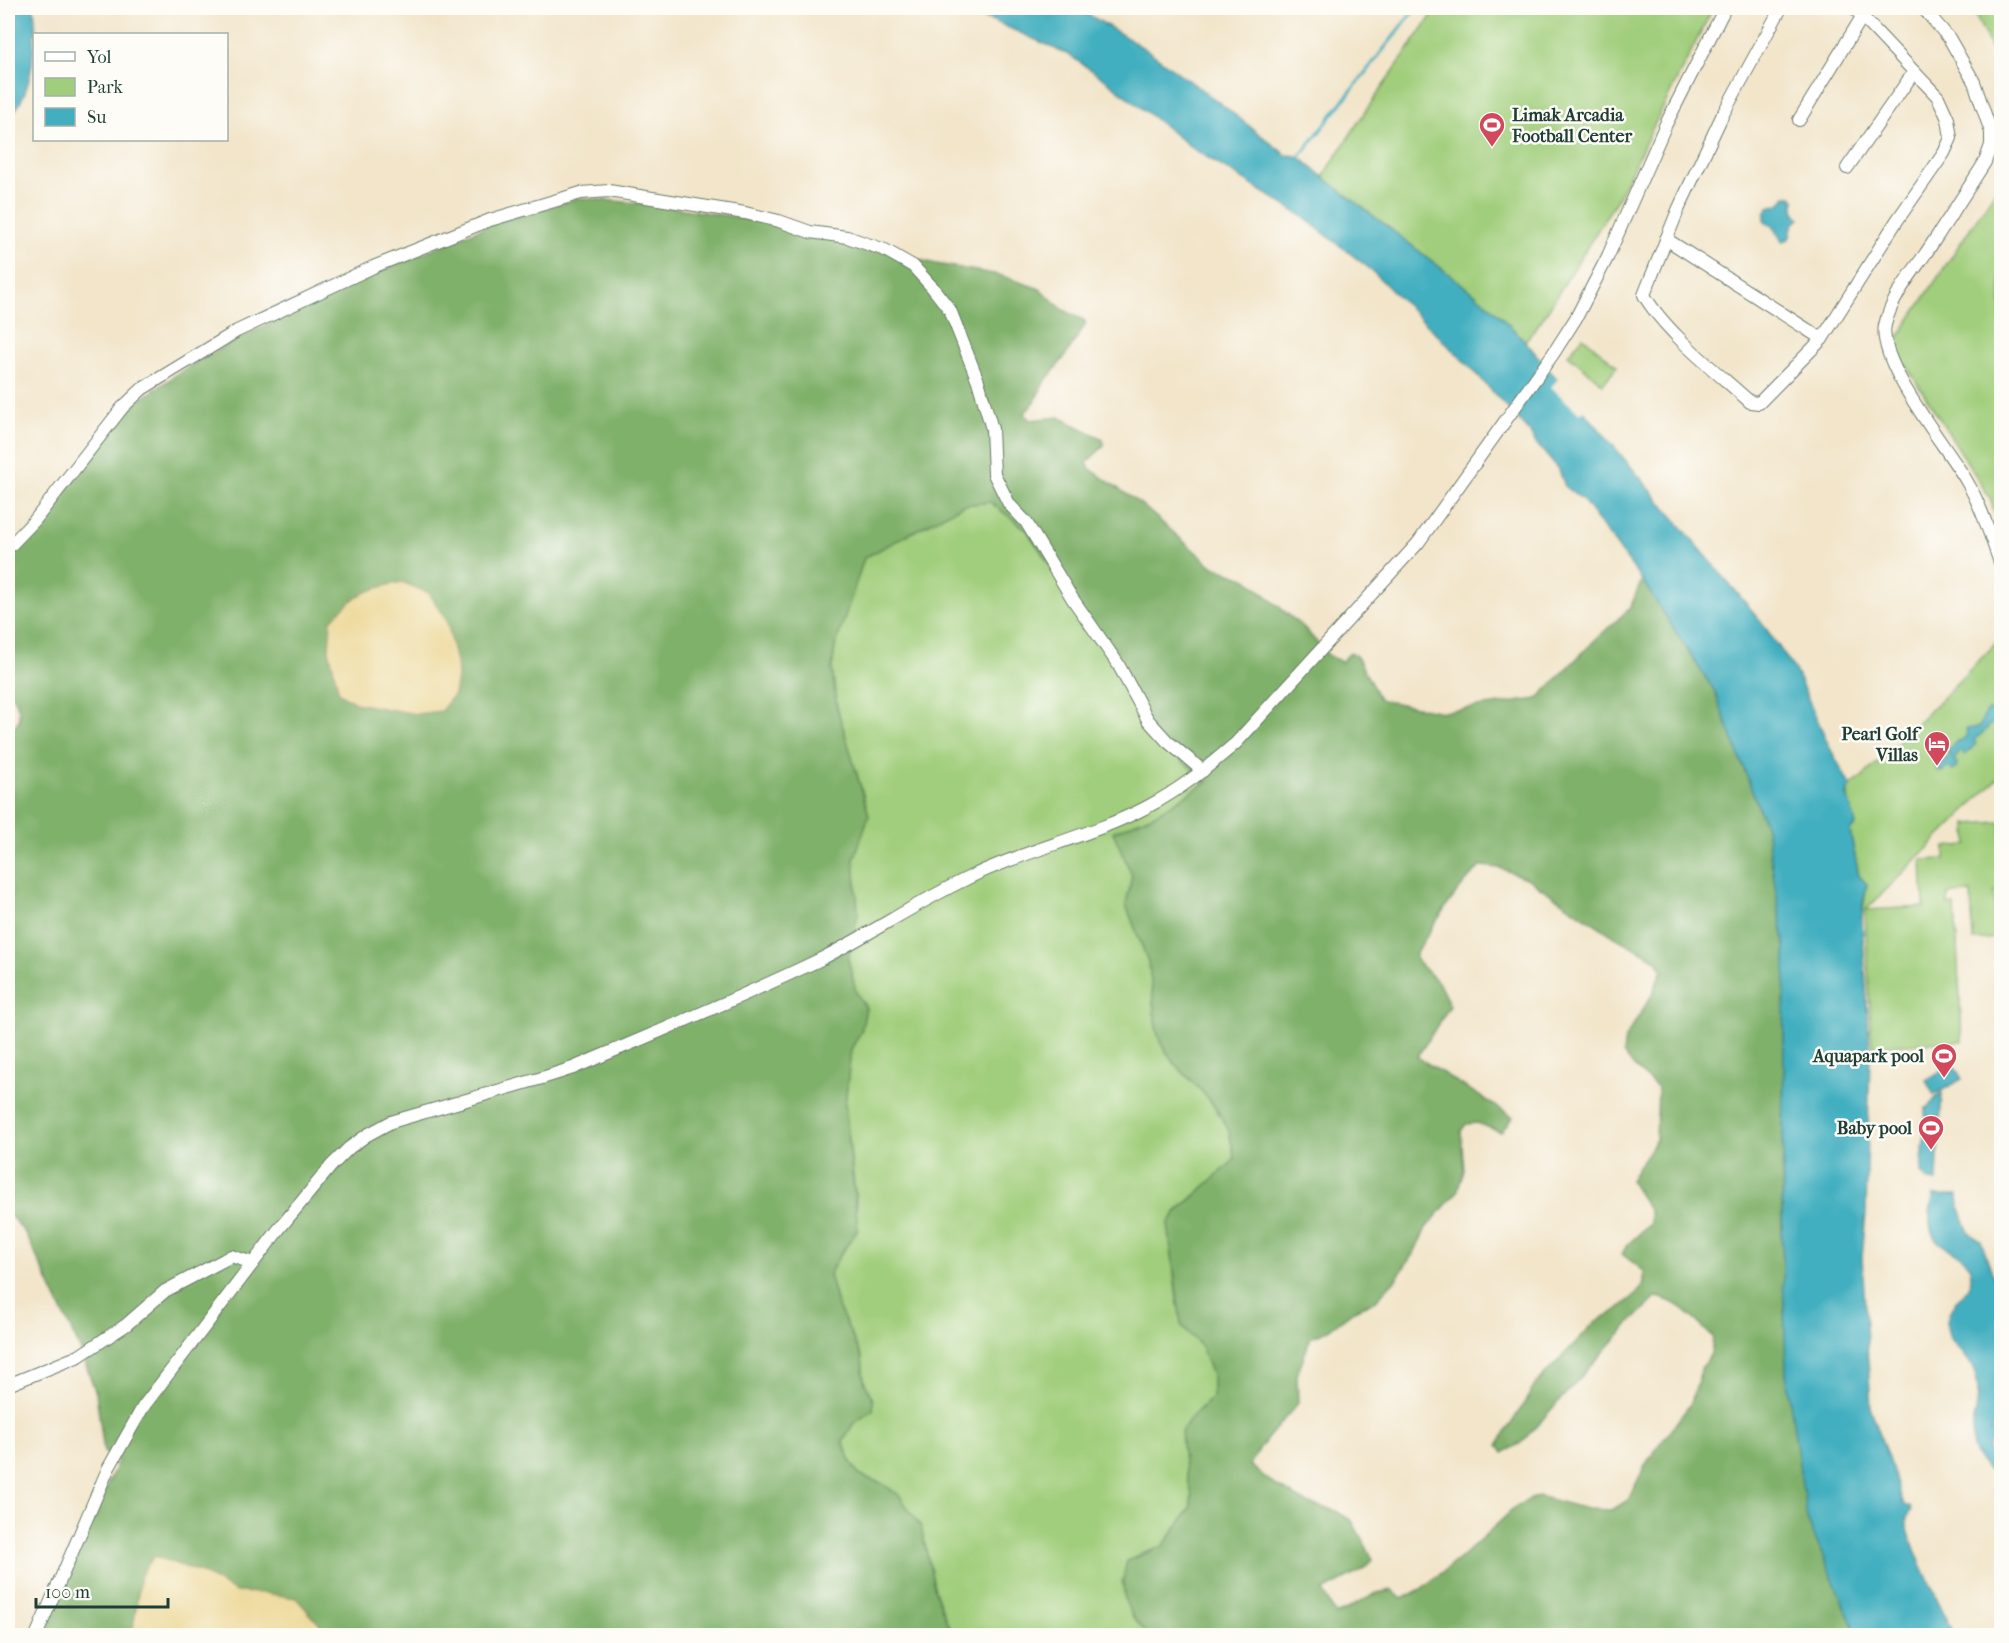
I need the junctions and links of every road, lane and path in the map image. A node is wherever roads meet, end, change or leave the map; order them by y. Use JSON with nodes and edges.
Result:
{"nodes":[{"id":1,"x":1725,"y":8,"type":"edge"},
{"id":2,"x":1781,"y":8,"type":"edge"},
{"id":3,"x":1923,"y":8,"type":"edge"},
{"id":4,"x":1858,"y":12,"type":"edge"},
{"id":5,"x":1914,"y":72,"type":"junction"},
{"id":6,"x":1799,"y":120,"type":"dead end"},
{"id":7,"x":1848,"y":168,"type":"dead end"},
{"id":8,"x":1666,"y":239,"type":"junction"},
{"id":9,"x":1822,"y":339,"type":"junction"},
{"id":10,"x":8,"y":548,"type":"edge"},
{"id":11,"x":2001,"y":568,"type":"edge"},
{"id":12,"x":1203,"y":771,"type":"junction"},
{"id":13,"x":253,"y":1263,"type":"junction"},
{"id":14,"x":8,"y":1385,"type":"edge"},
{"id":15,"x":36,"y":1635,"type":"edge"}],
"edges":[{"from":1,"to":12,"type":"street"},
{"from":2,"to":8,"type":"street"},
{"from":3,"to":11,"type":"street"},
{"from":4,"to":5,"type":"street"},
{"from":4,"to":6,"type":"street"},
{"from":5,"to":7,"type":"street"},
{"from":5,"to":9,"type":"street"},
{"from":8,"to":9,"type":"street"},
{"from":8,"to":9,"type":"street"},
{"from":10,"to":12,"type":"street"},
{"from":12,"to":13,"type":"street"},
{"from":13,"to":14,"type":"street"},
{"from":13,"to":15,"type":"street"}]}
